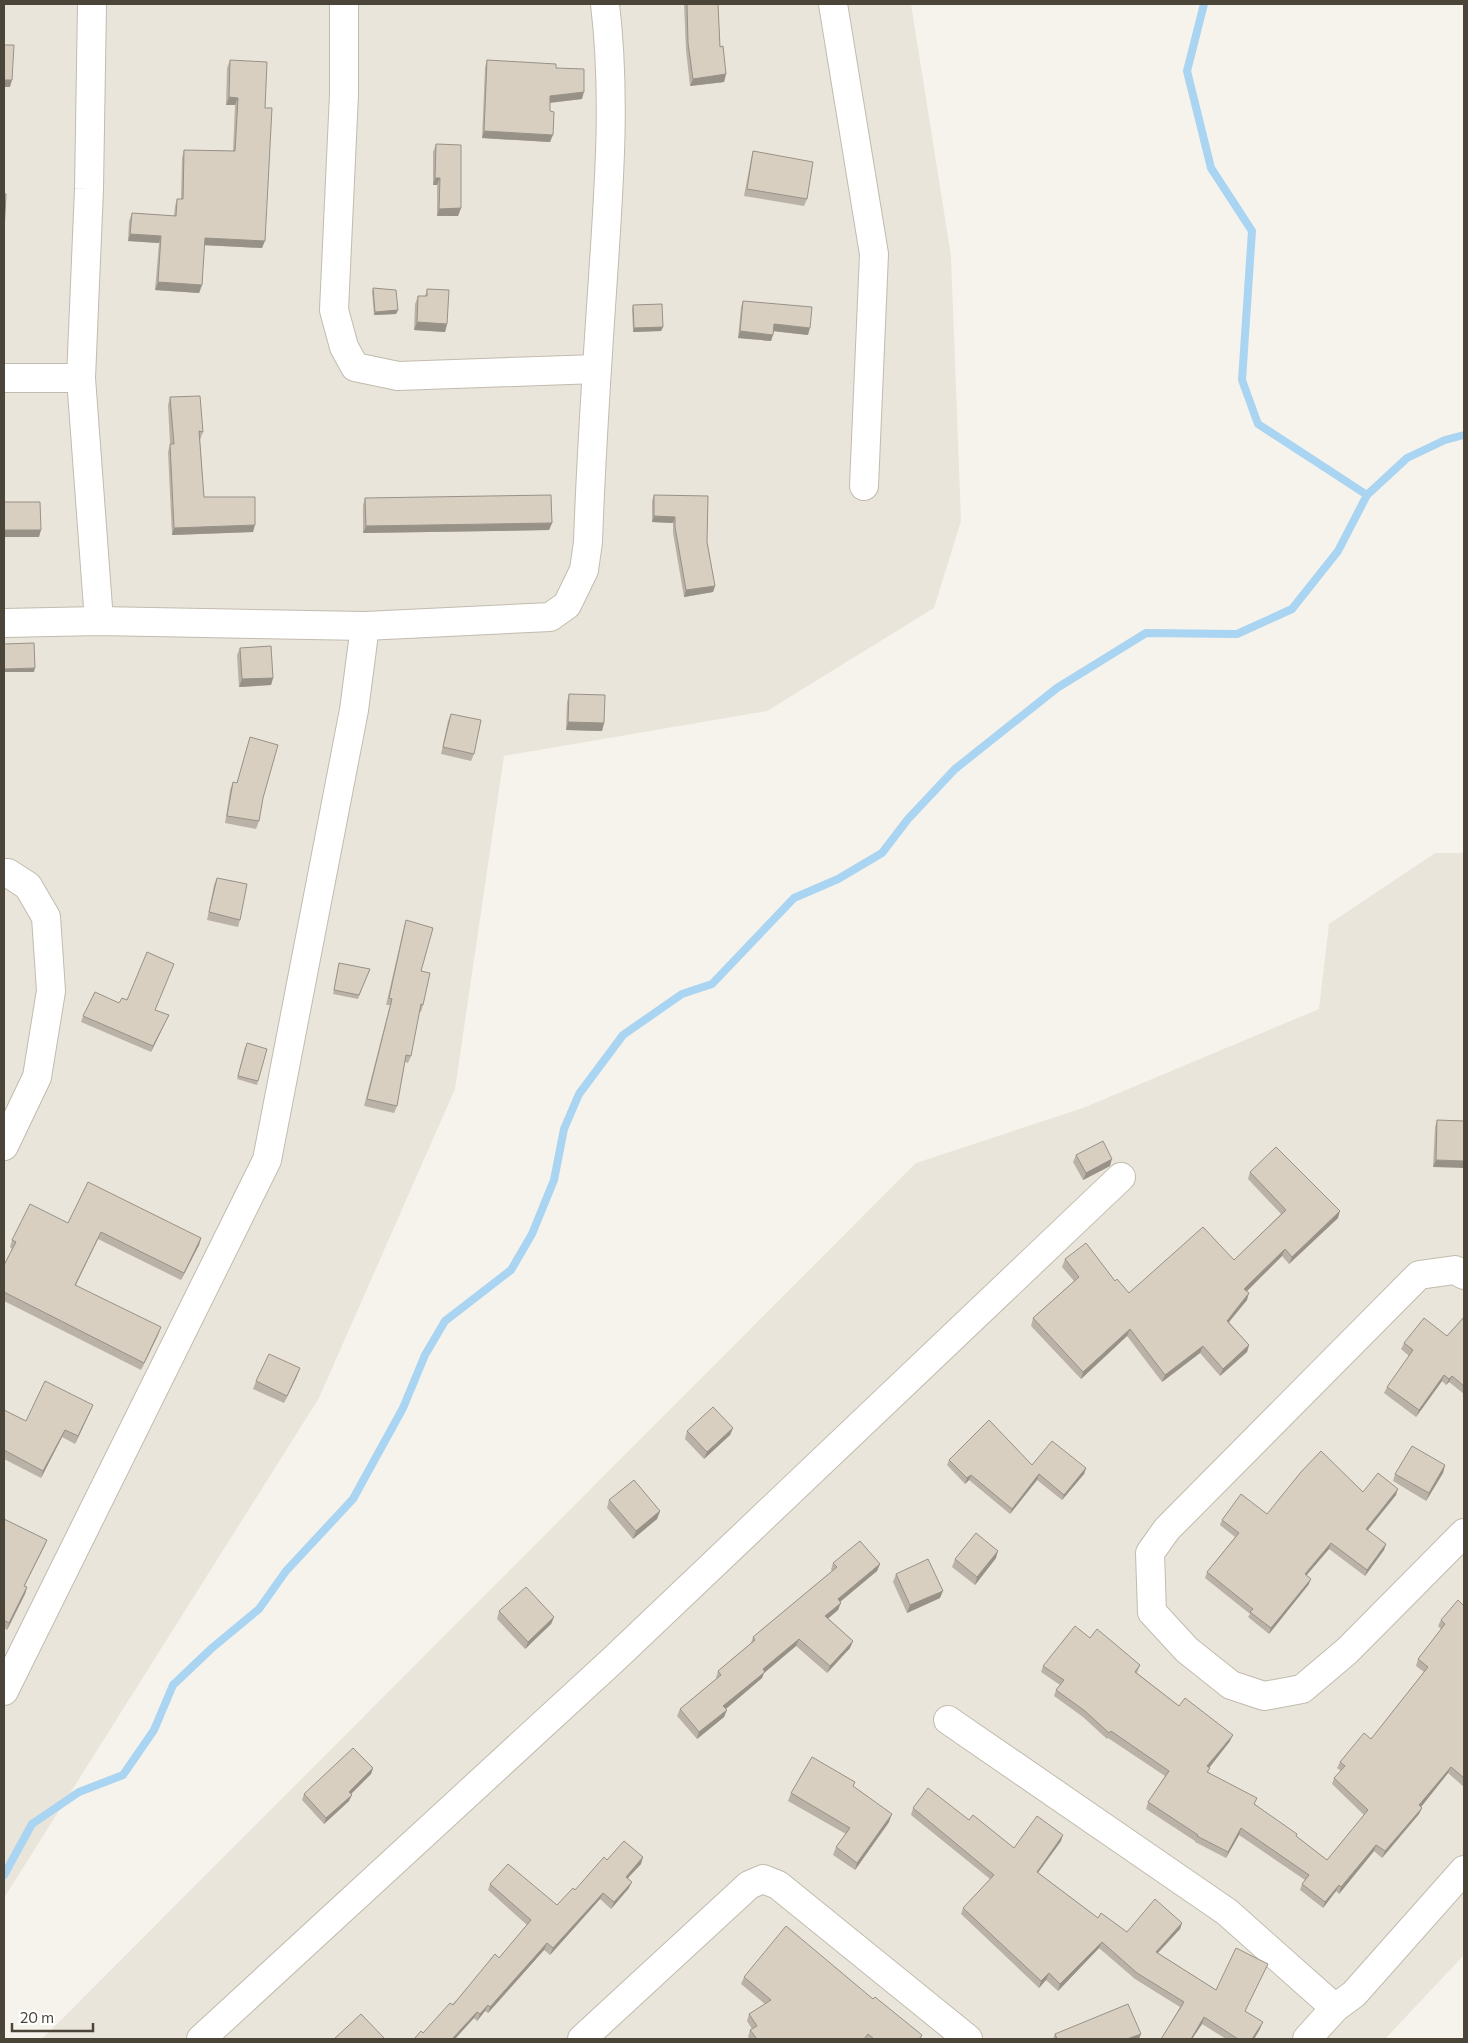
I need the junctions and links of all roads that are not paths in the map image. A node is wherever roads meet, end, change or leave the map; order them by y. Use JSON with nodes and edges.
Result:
{"nodes":[{"id":1,"x":92,"y":4,"type":"edge"},
{"id":2,"x":344,"y":4,"type":"edge"},
{"id":3,"x":605,"y":4,"type":"edge"},
{"id":4,"x":833,"y":4,"type":"edge"},
{"id":5,"x":596,"y":369,"type":"junction"},
{"id":6,"x":4,"y":378,"type":"edge"},
{"id":7,"x":80,"y":378,"type":"junction"},
{"id":8,"x":864,"y":486,"type":"dead end"},
{"id":9,"x":99,"y":621,"type":"junction"},
{"id":10,"x":4,"y":623,"type":"edge"},
{"id":11,"x":365,"y":626,"type":"junction"},
{"id":12,"x":4,"y":873,"type":"edge"},
{"id":13,"x":4,"y":1146,"type":"edge"},
{"id":14,"x":1122,"y":1177,"type":"dead end"},
{"id":15,"x":1464,"y":1274,"type":"edge"},
{"id":16,"x":1464,"y":1533,"type":"edge"},
{"id":17,"x":4,"y":1691,"type":"edge"},
{"id":18,"x":948,"y":1720,"type":"dead end"},
{"id":19,"x":1464,"y":1870,"type":"edge"},
{"id":20,"x":1335,"y":2008,"type":"junction"},
{"id":21,"x":201,"y":2039,"type":"edge"},
{"id":22,"x":582,"y":2039,"type":"edge"},
{"id":23,"x":968,"y":2039,"type":"edge"},
{"id":24,"x":1307,"y":2039,"type":"edge"}],
"edges":[{"from":1,"to":7,"type":"street"},
{"from":2,"to":5,"type":"street"},
{"from":3,"to":5,"type":"street"},
{"from":4,"to":8,"type":"street"},
{"from":5,"to":11,"type":"street"},
{"from":6,"to":7,"type":"street"},
{"from":7,"to":9,"type":"street"},
{"from":9,"to":10,"type":"street"},
{"from":9,"to":11,"type":"street"},
{"from":11,"to":17,"type":"street"},
{"from":12,"to":13,"type":"street"},
{"from":14,"to":21,"type":"street"},
{"from":15,"to":16,"type":"street"},
{"from":18,"to":20,"type":"street"},
{"from":19,"to":20,"type":"street"},
{"from":20,"to":24,"type":"street"},
{"from":22,"to":23,"type":"street"}]}
